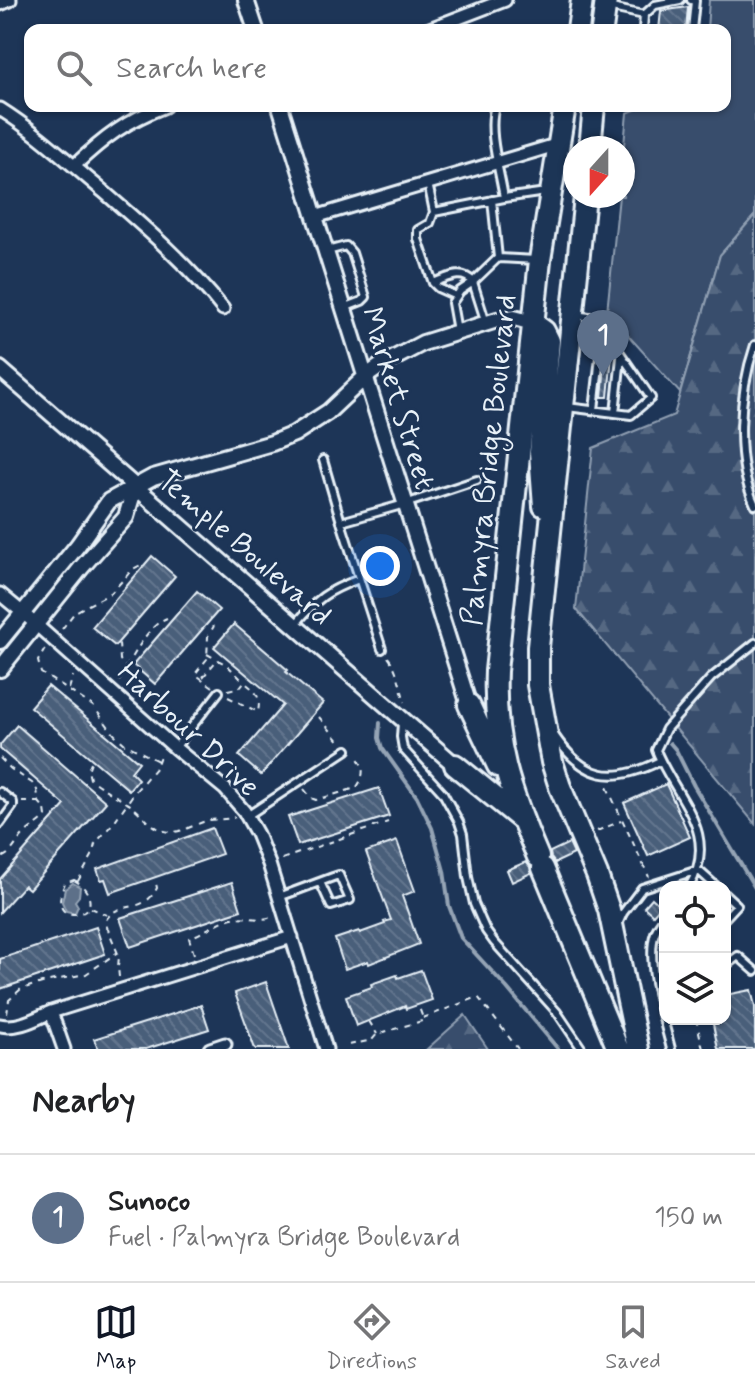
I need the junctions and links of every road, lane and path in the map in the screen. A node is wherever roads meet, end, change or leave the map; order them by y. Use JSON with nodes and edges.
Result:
{"nodes":[{"id":1,"x":10,"y":0,"type":"edge"},
{"id":2,"x":246,"y":0,"type":"edge"},
{"id":3,"x":505,"y":0,"type":"edge"},
{"id":4,"x":582,"y":0,"type":"edge"},
{"id":5,"x":680,"y":0,"type":"edge"},
{"id":6,"x":691,"y":0,"type":"edge"},
{"id":7,"x":605,"y":3,"type":"edge"},
{"id":8,"x":0,"y":4,"type":"edge"},
{"id":9,"x":644,"y":15,"type":"junction"},
{"id":10,"x":254,"y":24,"type":"edge"},
{"id":11,"x":443,"y":24,"type":"edge"},
{"id":12,"x":579,"y":24,"type":"edge"},
{"id":13,"x":603,"y":24,"type":"edge"},
{"id":14,"x":643,"y":24,"type":"edge"},
{"id":15,"x":693,"y":24,"type":"edge"},
{"id":16,"x":0,"y":109,"type":"edge"},
{"id":17,"x":151,"y":112,"type":"edge"},
{"id":18,"x":282,"y":112,"type":"edge"},
{"id":19,"x":493,"y":112,"type":"edge"},
{"id":20,"x":564,"y":112,"type":"edge"},
{"id":21,"x":594,"y":112,"type":"edge"},
{"id":22,"x":591,"y":136,"type":"edge"},
{"id":23,"x":559,"y":144,"type":"junction"},
{"id":24,"x":498,"y":162,"type":"junction"},
{"id":25,"x":74,"y":166,"type":"junction"},
{"id":26,"x":428,"y":183,"type":"junction"},
{"id":27,"x":550,"y":191,"type":"junction"},
{"id":28,"x":504,"y":198,"type":"junction"},
{"id":29,"x":492,"y":200,"type":"junction"},
{"id":30,"x":584,"y":208,"type":"edge"},
{"id":31,"x":434,"y":212,"type":"junction"},
{"id":32,"x":315,"y":217,"type":"junction"},
{"id":33,"x":326,"y":251,"type":"junction"},
{"id":34,"x":498,"y":258,"type":"junction"},
{"id":35,"x":540,"y":260,"type":"junction"},
{"id":36,"x":473,"y":282,"type":"junction"},
{"id":37,"x":433,"y":283,"type":"junction"},
{"id":38,"x":456,"y":296,"type":"junction"},
{"id":39,"x":344,"y":308,"type":"junction"},
{"id":40,"x":223,"y":309,"type":"dead end"},
{"id":41,"x":574,"y":314,"type":"junction"},
{"id":42,"x":486,"y":323,"type":"junction"},
{"id":43,"x":533,"y":323,"type":"junction"},
{"id":44,"x":603,"y":329,"type":"junction"},
{"id":45,"x":457,"y":331,"type":"junction"},
{"id":46,"x":755,"y":345,"type":"edge"},
{"id":47,"x":622,"y":356,"type":"junction"},
{"id":48,"x":0,"y":369,"type":"edge"},
{"id":49,"x":365,"y":377,"type":"junction"},
{"id":50,"x":563,"y":407,"type":"junction"},
{"id":51,"x":594,"y":410,"type":"junction"},
{"id":52,"x":615,"y":413,"type":"junction"},
{"id":53,"x":323,"y":460,"type":"dead end"},
{"id":54,"x":477,"y":480,"type":"dead end"},
{"id":55,"x":135,"y":487,"type":"junction"},
{"id":56,"x":405,"y":504,"type":"junction"},
{"id":57,"x":755,"y":505,"type":"edge"},
{"id":58,"x":341,"y":522,"type":"junction"},
{"id":59,"x":78,"y":545,"type":"junction"},
{"id":60,"x":548,"y":554,"type":"junction"},
{"id":61,"x":92,"y":556,"type":"junction"},
{"id":62,"x":143,"y":564,"type":"dead end"},
{"id":63,"x":359,"y":579,"type":"junction"},
{"id":64,"x":0,"y":594,"type":"edge"},
{"id":65,"x":23,"y":613,"type":"junction"},
{"id":66,"x":167,"y":618,"type":"dead end"},
{"id":67,"x":36,"y":625,"type":"junction"},
{"id":68,"x":295,"y":625,"type":"junction"},
{"id":69,"x":214,"y":626,"type":"dead end"},
{"id":70,"x":58,"y":634,"type":"dead end"},
{"id":71,"x":0,"y":641,"type":"edge"},
{"id":72,"x":119,"y":643,"type":"dead end"},
{"id":73,"x":755,"y":643,"type":"edge"},
{"id":74,"x":48,"y":645,"type":"dead end"},
{"id":75,"x":382,"y":649,"type":"joint"},
{"id":76,"x":207,"y":654,"type":"junction"},
{"id":77,"x":217,"y":659,"type":"junction"},
{"id":78,"x":78,"y":663,"type":"junction"},
{"id":79,"x":126,"y":667,"type":"junction"},
{"id":80,"x":0,"y":669,"type":"edge"},
{"id":81,"x":202,"y":679,"type":"junction"},
{"id":82,"x":244,"y":682,"type":"junction"},
{"id":83,"x":68,"y":690,"type":"junction"},
{"id":84,"x":111,"y":691,"type":"junction"},
{"id":85,"x":219,"y":692,"type":"junction"},
{"id":86,"x":469,"y":705,"type":"joint"},
{"id":87,"x":405,"y":715,"type":"junction"},
{"id":88,"x":319,"y":717,"type":"dead end"},
{"id":89,"x":543,"y":720,"type":"junction"},
{"id":90,"x":175,"y":748,"type":"junction"},
{"id":91,"x":347,"y":750,"type":"junction"},
{"id":92,"x":0,"y":758,"type":"edge"},
{"id":93,"x":158,"y":761,"type":"junction"},
{"id":94,"x":660,"y":761,"type":"junction"},
{"id":95,"x":91,"y":762,"type":"dead end"},
{"id":96,"x":455,"y":765,"type":"joint"},
{"id":97,"x":303,"y":787,"type":"dead end"},
{"id":98,"x":510,"y":787,"type":"junction"},
{"id":99,"x":607,"y":787,"type":"dead end"},
{"id":100,"x":0,"y":792,"type":"edge"},
{"id":101,"x":13,"y":802,"type":"junction"},
{"id":102,"x":39,"y":802,"type":"junction"},
{"id":103,"x":128,"y":803,"type":"junction"},
{"id":104,"x":246,"y":813,"type":"junction"},
{"id":105,"x":522,"y":819,"type":"junction"},
{"id":106,"x":622,"y":820,"type":"junction"},
{"id":107,"x":388,"y":822,"type":"dead end"},
{"id":108,"x":0,"y":824,"type":"edge"},
{"id":109,"x":595,"y":832,"type":"dead end"},
{"id":110,"x":0,"y":858,"type":"edge"},
{"id":111,"x":269,"y":864,"type":"junction"},
{"id":112,"x":698,"y":870,"type":"junction"},
{"id":113,"x":155,"y":879,"type":"dead end"},
{"id":114,"x":78,"y":881,"type":"junction"},
{"id":115,"x":692,"y":881,"type":"edge"},
{"id":116,"x":710,"y":881,"type":"edge"},
{"id":117,"x":320,"y":882,"type":"junction"},
{"id":118,"x":654,"y":885,"type":"junction"},
{"id":119,"x":279,"y":897,"type":"junction"},
{"id":120,"x":89,"y":907,"type":"junction"},
{"id":121,"x":284,"y":913,"type":"junction"},
{"id":122,"x":109,"y":915,"type":"junction"},
{"id":123,"x":659,"y":925,"type":"edge"},
{"id":124,"x":615,"y":932,"type":"junction"},
{"id":125,"x":292,"y":937,"type":"junction"},
{"id":126,"x":118,"y":952,"type":"junction"},
{"id":127,"x":731,"y":961,"type":"edge"},
{"id":128,"x":198,"y":966,"type":"junction"},
{"id":129,"x":755,"y":971,"type":"edge"},
{"id":130,"x":123,"y":990,"type":"junction"},
{"id":131,"x":659,"y":993,"type":"edge"},
{"id":132,"x":418,"y":1005,"type":"dead end"},
{"id":133,"x":51,"y":1012,"type":"junction"},
{"id":134,"x":423,"y":1018,"type":"junction"},
{"id":135,"x":369,"y":1021,"type":"dead end"},
{"id":136,"x":666,"y":1025,"type":"edge"},
{"id":137,"x":697,"y":1025,"type":"edge"},
{"id":138,"x":3,"y":1026,"type":"edge"},
{"id":139,"x":377,"y":1034,"type":"junction"},
{"id":140,"x":225,"y":1044,"type":"dead end"},
{"id":141,"x":349,"y":1045,"type":"dead end"},
{"id":142,"x":64,"y":1049,"type":"edge"},
{"id":143,"x":210,"y":1049,"type":"edge"},
{"id":144,"x":326,"y":1049,"type":"edge"},
{"id":145,"x":518,"y":1049,"type":"edge"},
{"id":146,"x":582,"y":1049,"type":"edge"},
{"id":147,"x":618,"y":1049,"type":"edge"},
{"id":148,"x":638,"y":1049,"type":"edge"},
{"id":149,"x":671,"y":1049,"type":"edge"},
{"id":150,"x":703,"y":1049,"type":"edge"}],
"edges":[{"from":1,"to":8,"type":"street"},
{"from":2,"to":10,"type":"street"},
{"from":3,"to":11,"type":"street"},
{"from":4,"to":12,"type":"highway"},
{"from":5,"to":9,"type":"lane"},
{"from":6,"to":15,"type":"lane"},
{"from":7,"to":9,"type":"lane"},
{"from":7,"to":13,"type":"highway"},
{"from":9,"to":14,"type":"lane"},
{"from":16,"to":25,"type":"street"},
{"from":17,"to":25,"type":"street"},
{"from":18,"to":32,"type":"street","name":"Market Street"},
{"from":19,"to":24,"type":"lane"},
{"from":20,"to":23,"type":"highway","name":"Palmyra Bridge Boulevard"},
{"from":21,"to":22,"type":"highway"},
{"from":23,"to":24,"type":"street"},
{"from":23,"to":27,"type":"highway","name":"Palmyra Bridge Boulevard"},
{"from":24,"to":26,"type":"street"},
{"from":24,"to":28,"type":"lane"},
{"from":25,"to":40,"type":"street"},
{"from":26,"to":31,"type":"lane"},
{"from":26,"to":32,"type":"street"},
{"from":27,"to":28,"type":"lane"},
{"from":27,"to":35,"type":"highway","name":"Palmyra Bridge Boulevard"},
{"from":28,"to":29,"type":"lane"},
{"from":29,"to":31,"type":"lane"},
{"from":29,"to":34,"type":"lane"},
{"from":30,"to":41,"type":"highway"},
{"from":31,"to":37,"type":"lane"},
{"from":32,"to":33,"type":"street","name":"Market Street"},
{"from":33,"to":39,"type":"street","name":"Market Street"},
{"from":33,"to":39,"type":"lane"},
{"from":34,"to":35,"type":"lane"},
{"from":34,"to":36,"type":"lane"},
{"from":35,"to":43,"type":"highway","name":"Palmyra Bridge Boulevard"},
{"from":36,"to":37,"type":"lane"},
{"from":36,"to":38,"type":"lane"},
{"from":36,"to":42,"type":"lane"},
{"from":37,"to":38,"type":"lane"},
{"from":38,"to":45,"type":"lane"},
{"from":39,"to":49,"type":"street","name":"Market Street"},
{"from":41,"to":44,"type":"lane"},
{"from":41,"to":50,"type":"highway"},
{"from":42,"to":43,"type":"street"},
{"from":42,"to":45,"type":"street"},
{"from":43,"to":60,"type":"highway"},
{"from":43,"to":98,"type":"highway","name":"Palmyra Bridge Boulevard"},
{"from":44,"to":47,"type":"lane"},
{"from":44,"to":51,"type":"lane"},
{"from":45,"to":49,"type":"street"},
{"from":46,"to":57,"type":"lane"},
{"from":47,"to":52,"type":"lane"},
{"from":47,"to":52,"type":"lane"},
{"from":48,"to":55,"type":"street","name":"Temple Boulevard"},
{"from":49,"to":55,"type":"street"},
{"from":49,"to":56,"type":"street","name":"Market Street"},
{"from":50,"to":51,"type":"lane"},
{"from":50,"to":60,"type":"highway"},
{"from":51,"to":52,"type":"lane"},
{"from":53,"to":58,"type":"lane"},
{"from":54,"to":56,"type":"lane"},
{"from":55,"to":59,"type":"street"},
{"from":55,"to":61,"type":"street"},
{"from":55,"to":68,"type":"street","name":"Temple Boulevard"},
{"from":56,"to":58,"type":"lane"},
{"from":56,"to":86,"type":"street","name":"Market Street"},
{"from":58,"to":63,"type":"lane"},
{"from":59,"to":61,"type":"street"},
{"from":59,"to":65,"type":"street"},
{"from":60,"to":89,"type":"highway"},
{"from":61,"to":67,"type":"street"},
{"from":62,"to":70,"type":"path"},
{"from":63,"to":68,"type":"lane"},
{"from":63,"to":75,"type":"lane"},
{"from":64,"to":65,"type":"street","name":"Harbour Drive"},
{"from":65,"to":67,"type":"street","name":"Harbour Drive"},
{"from":65,"to":71,"type":"street"},
{"from":66,"to":79,"type":"path"},
{"from":67,"to":78,"type":"street","name":"Harbour Drive"},
{"from":67,"to":80,"type":"street"},
{"from":68,"to":87,"type":"street","name":"Temple Boulevard"},
{"from":69,"to":76,"type":"path"},
{"from":72,"to":79,"type":"path"},
{"from":73,"to":94,"type":"lane"},
{"from":74,"to":83,"type":"path"},
{"from":75,"to":87,"type":"path"},
{"from":76,"to":77,"type":"path"},
{"from":76,"to":81,"type":"path"},
{"from":77,"to":81,"type":"path"},
{"from":77,"to":82,"type":"path"},
{"from":78,"to":83,"type":"path"},
{"from":78,"to":84,"type":"street","name":"Harbour Drive"},
{"from":79,"to":84,"type":"path"},
{"from":81,"to":85,"type":"path"},
{"from":82,"to":85,"type":"path"},
{"from":82,"to":85,"type":"path"},
{"from":83,"to":93,"type":"path"},
{"from":84,"to":90,"type":"street","name":"Harbour Drive"},
{"from":85,"to":90,"type":"lane"},
{"from":86,"to":98,"type":"highway"},
{"from":87,"to":96,"type":"street","name":"Temple Boulevard"},
{"from":87,"to":146,"type":"lane"},
{"from":88,"to":91,"type":"path"},
{"from":89,"to":94,"type":"lane"},
{"from":89,"to":124,"type":"highway"},
{"from":90,"to":93,"type":"path"},
{"from":90,"to":104,"type":"street","name":"Harbour Drive"},
{"from":91,"to":97,"type":"path"},
{"from":91,"to":104,"type":"lane"},
{"from":92,"to":102,"type":"path"},
{"from":93,"to":103,"type":"path"},
{"from":94,"to":112,"type":"lane"},
{"from":95,"to":103,"type":"path"},
{"from":96,"to":105,"type":"highway"},
{"from":98,"to":105,"type":"highway","name":"Palmyra Bridge Boulevard"},
{"from":99,"to":106,"type":"path"},
{"from":100,"to":101,"type":"lane"},
{"from":101,"to":102,"type":"path"},
{"from":101,"to":108,"type":"lane"},
{"from":102,"to":110,"type":"path"},
{"from":103,"to":104,"type":"path"},
{"from":103,"to":114,"type":"path"},
{"from":104,"to":111,"type":"street","name":"Harbour Drive"},
{"from":105,"to":147,"type":"highway","name":"Palmyra Bridge Boulevard"},
{"from":106,"to":109,"type":"path"},
{"from":106,"to":118,"type":"path"},
{"from":107,"to":111,"type":"path"},
{"from":111,"to":119,"type":"street","name":"Harbour Drive"},
{"from":112,"to":115,"type":"lane"},
{"from":112,"to":116,"type":"lane"},
{"from":112,"to":118,"type":"lane"},
{"from":113,"to":122,"type":"path"},
{"from":114,"to":120,"type":"path"},
{"from":114,"to":120,"type":"path"},
{"from":117,"to":117,"type":"lane"},
{"from":117,"to":119,"type":"lane"},
{"from":118,"to":124,"type":"lane"},
{"from":119,"to":121,"type":"street","name":"Harbour Drive"},
{"from":120,"to":122,"type":"path"},
{"from":121,"to":125,"type":"street","name":"Harbour Drive"},
{"from":121,"to":128,"type":"path"},
{"from":122,"to":126,"type":"path"},
{"from":123,"to":131,"type":"lane"},
{"from":124,"to":148,"type":"highway"},
{"from":125,"to":128,"type":"street"},
{"from":125,"to":144,"type":"street","name":"Harbour Drive"},
{"from":126,"to":130,"type":"path"},
{"from":126,"to":138,"type":"path"},
{"from":127,"to":129,"type":"lane"},
{"from":128,"to":130,"type":"street"},
{"from":130,"to":133,"type":"street"},
{"from":132,"to":134,"type":"path"},
{"from":133,"to":138,"type":"street"},
{"from":133,"to":142,"type":"street"},
{"from":134,"to":139,"type":"path"},
{"from":134,"to":145,"type":"path"},
{"from":135,"to":139,"type":"path"},
{"from":136,"to":149,"type":"lane"},
{"from":137,"to":150,"type":"path"},
{"from":139,"to":141,"type":"path"},
{"from":140,"to":143,"type":"street"}]}
